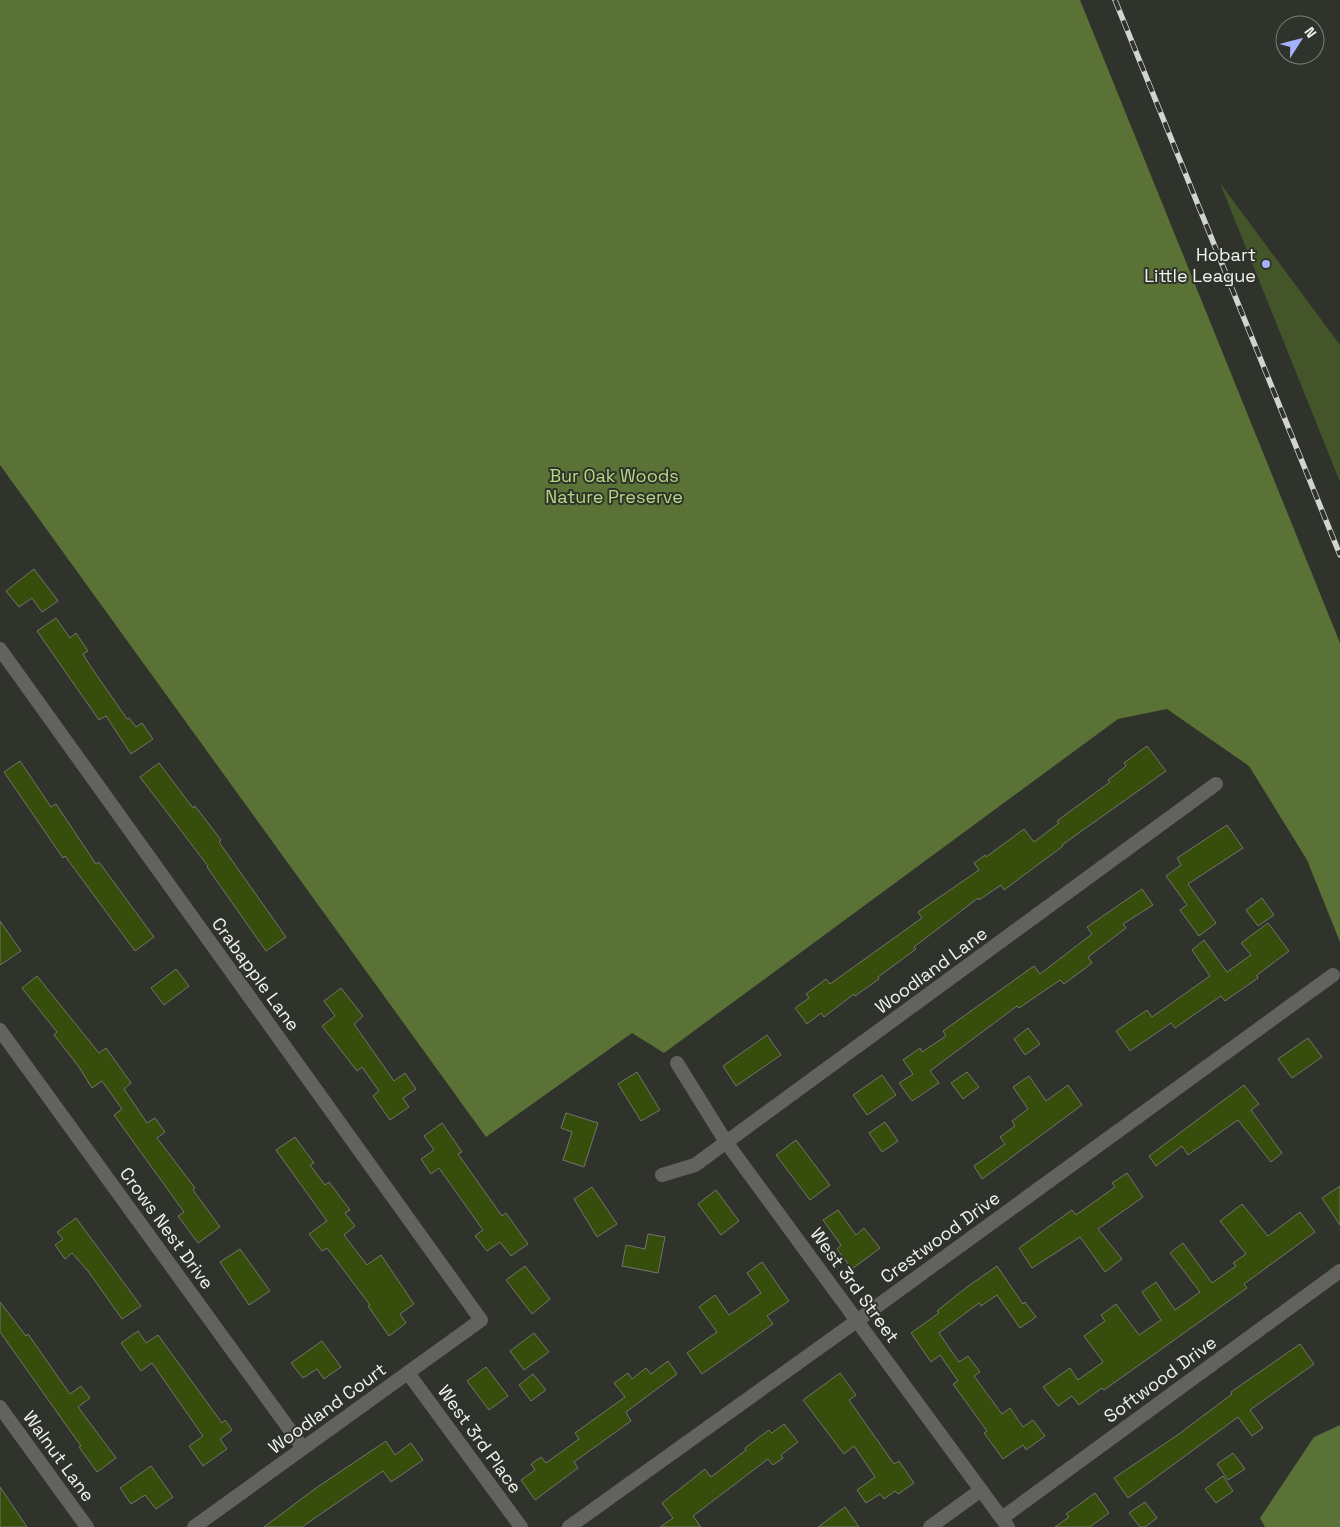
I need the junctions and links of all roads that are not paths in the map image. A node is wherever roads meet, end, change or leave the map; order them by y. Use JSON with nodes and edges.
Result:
{"nodes":[{"id":1,"x":0,"y":649,"type":"edge"},
{"id":2,"x":1216,"y":784,"type":"dead end"},
{"id":3,"x":1332,"y":975,"type":"dead end"},
{"id":4,"x":0,"y":1030,"type":"edge"},
{"id":5,"x":676,"y":1063,"type":"dead end"},
{"id":6,"x":726,"y":1142,"type":"junction"},
{"id":7,"x":662,"y":1175,"type":"dead end"},
{"id":8,"x":1340,"y":1271,"type":"edge"},
{"id":9,"x":481,"y":1320,"type":"joint"},
{"id":10,"x":858,"y":1320,"type":"junction"},
{"id":11,"x":408,"y":1373,"type":"junction"},
{"id":12,"x":0,"y":1407,"type":"edge"},
{"id":13,"x":303,"y":1448,"type":"junction"},
{"id":14,"x":982,"y":1490,"type":"junction"},
{"id":15,"x":1005,"y":1522,"type":"edge"},
{"id":16,"x":87,"y":1527,"type":"edge"},
{"id":17,"x":194,"y":1527,"type":"edge"},
{"id":18,"x":521,"y":1527,"type":"edge"},
{"id":19,"x":569,"y":1527,"type":"edge"},
{"id":20,"x":930,"y":1527,"type":"edge"}],
"edges":[{"from":1,"to":9,"type":"street","name":"Crabapple Lane"},
{"from":2,"to":6,"type":"street","name":"Woodland Lane"},
{"from":3,"to":10,"type":"street","name":"Crestwood Drive"},
{"from":4,"to":13,"type":"street","name":"Crows Nest Drive"},
{"from":5,"to":6,"type":"street","name":"West 3rd Street"},
{"from":6,"to":7,"type":"street","name":"Woodland Lane"},
{"from":6,"to":10,"type":"street","name":"West 3rd Street"},
{"from":8,"to":15,"type":"street","name":"Softwood Drive"},
{"from":9,"to":11,"type":"street","name":"Woodland Court"},
{"from":10,"to":14,"type":"street","name":"West 3rd Street"},
{"from":10,"to":19,"type":"street","name":"Crestwood Drive"},
{"from":11,"to":13,"type":"street","name":"Woodland Court"},
{"from":11,"to":18,"type":"street","name":"West 3rd Place"},
{"from":12,"to":16,"type":"street","name":"Walnut Lane"},
{"from":13,"to":17,"type":"street","name":"Woodland Court"},
{"from":14,"to":15,"type":"street","name":"West 3rd Street"},
{"from":14,"to":20,"type":"street"}]}
